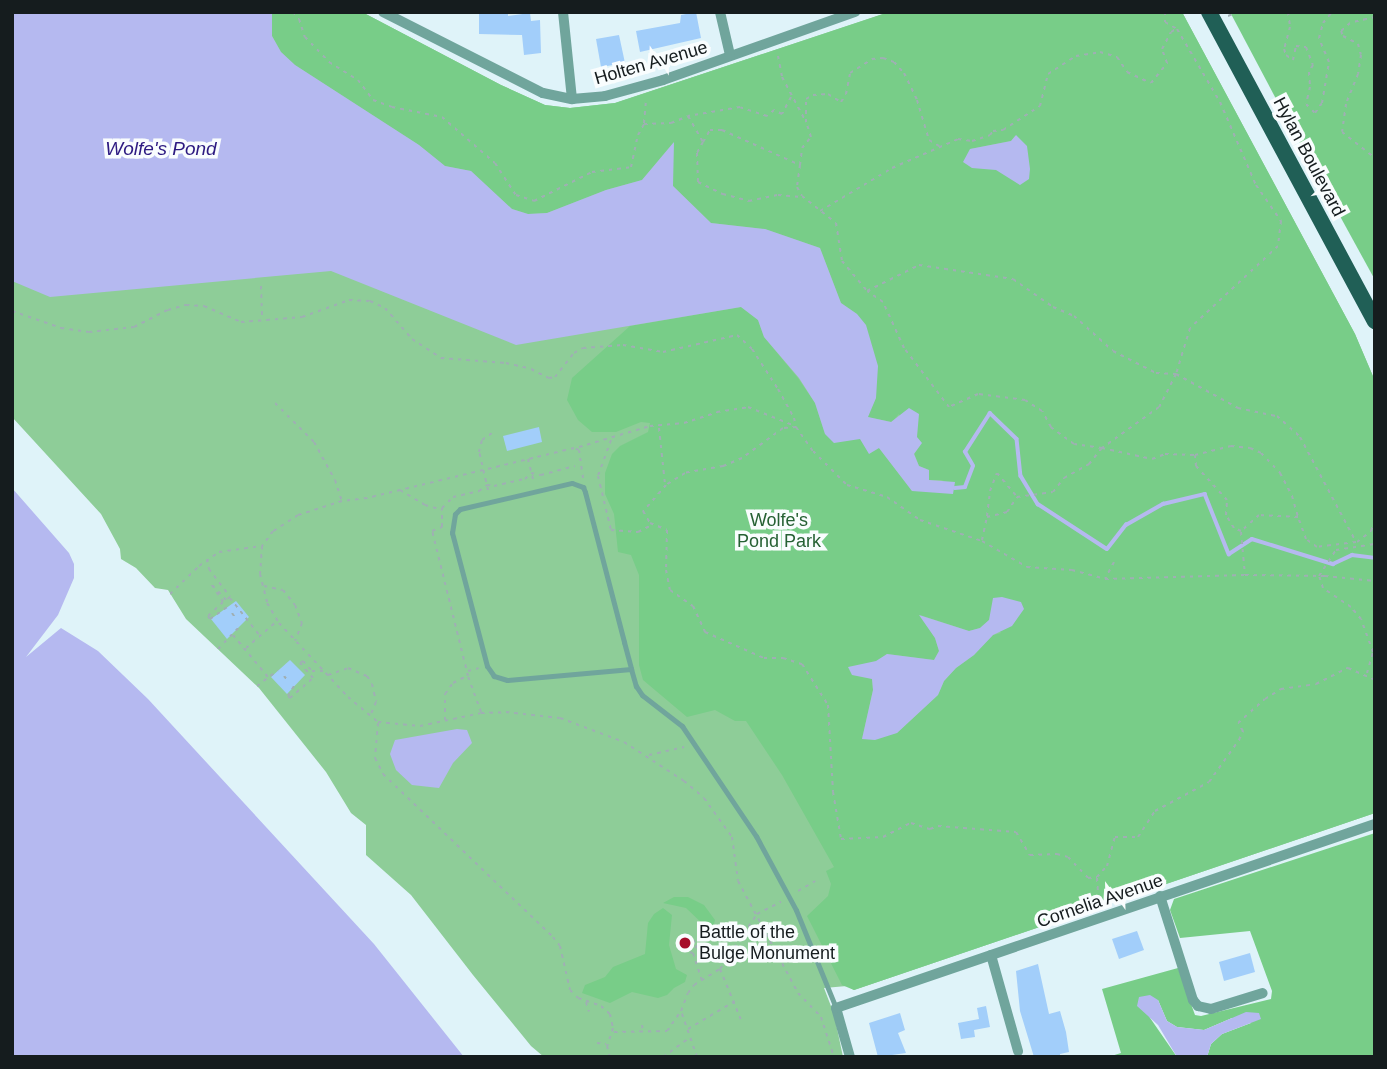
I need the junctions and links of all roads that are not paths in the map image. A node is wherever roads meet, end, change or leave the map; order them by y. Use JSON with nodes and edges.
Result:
{"nodes":[{"id":1,"x":383,"y":12,"type":"edge"},
{"id":2,"x":563,"y":12,"type":"edge"},
{"id":3,"x":720,"y":12,"type":"edge"},
{"id":4,"x":855,"y":12,"type":"edge"},
{"id":5,"x":1209,"y":12,"type":"edge"},
{"id":6,"x":404,"y":17,"type":"edge"},
{"id":7,"x":730,"y":55,"type":"junction"},
{"id":8,"x":572,"y":99,"type":"junction"},
{"id":9,"x":1375,"y":321,"type":"edge"},
{"id":10,"x":631,"y":669,"type":"junction"},
{"id":11,"x":1375,"y":824,"type":"edge"},
{"id":12,"x":1160,"y":896,"type":"junction"},
{"id":13,"x":991,"y":955,"type":"junction"},
{"id":14,"x":1263,"y":993,"type":"dead end"},
{"id":15,"x":836,"y":1008,"type":"junction"},
{"id":16,"x":1018,"y":1051,"type":"dead end"},
{"id":17,"x":850,"y":1057,"type":"edge"}],
"edges":[{"from":1,"to":6,"type":"street","name":"Holten Avenue"},
{"from":2,"to":8,"type":"street"},
{"from":3,"to":7,"type":"street"},
{"from":4,"to":7,"type":"street","name":"Holten Avenue"},
{"from":5,"to":9,"type":"main road","name":"Hylan Boulevard"},
{"from":6,"to":8,"type":"street","name":"Holten Avenue"},
{"from":7,"to":8,"type":"street","name":"Holten Avenue"},
{"from":10,"to":10,"type":"lane"},
{"from":10,"to":15,"type":"lane"},
{"from":11,"to":12,"type":"street","name":"Cornelia Avenue"},
{"from":12,"to":13,"type":"street","name":"Cornelia Avenue"},
{"from":12,"to":14,"type":"street"},
{"from":13,"to":15,"type":"street","name":"Cornelia Avenue"},
{"from":13,"to":16,"type":"street"},
{"from":15,"to":17,"type":"street"}]}
